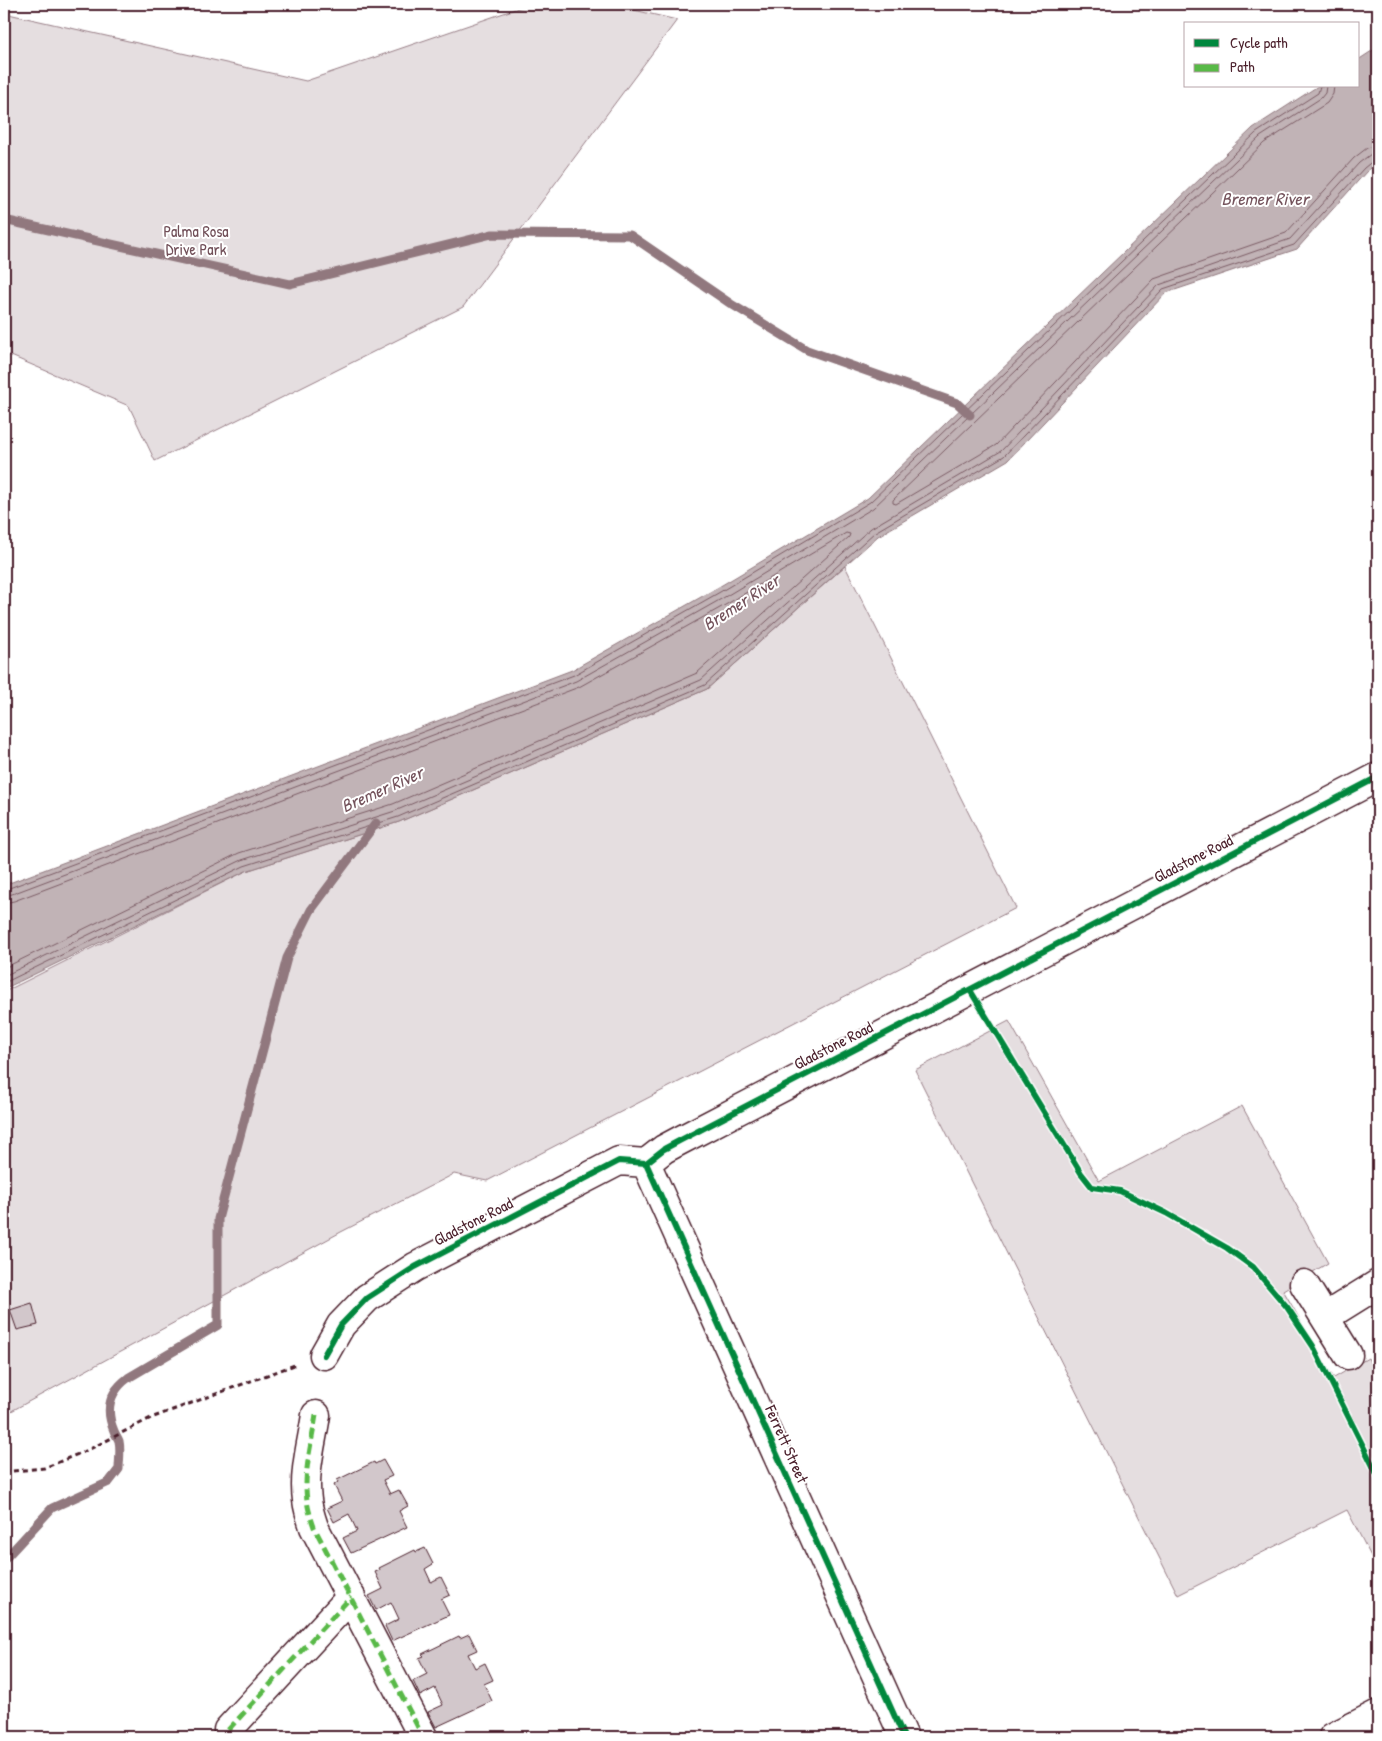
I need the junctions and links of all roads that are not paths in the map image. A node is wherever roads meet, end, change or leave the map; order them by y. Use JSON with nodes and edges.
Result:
{"nodes":[{"id":1,"x":1378,"y":777,"type":"edge"},
{"id":2,"x":646,"y":1162,"type":"junction"},
{"id":3,"x":1304,"y":1284,"type":"dead end"},
{"id":4,"x":1378,"y":1284,"type":"edge"},
{"id":5,"x":1325,"y":1317,"type":"junction"},
{"id":6,"x":324,"y":1355,"type":"road end"},
{"id":7,"x":1348,"y":1355,"type":"dead end"},
{"id":8,"x":316,"y":1415,"type":"dead end"},
{"id":9,"x":351,"y":1597,"type":"junction"},
{"id":10,"x":1378,"y":1714,"type":"edge"},
{"id":11,"x":228,"y":1730,"type":"dead end"},
{"id":12,"x":423,"y":1737,"type":"edge"},
{"id":13,"x":904,"y":1737,"type":"edge"},
{"id":14,"x":1334,"y":1737,"type":"edge"}],
"edges":[{"from":1,"to":2,"type":"street","name":"Gladstone Road"},
{"from":2,"to":6,"type":"street","name":"Gladstone Road"},
{"from":2,"to":13,"type":"street","name":"Ferrett Street"},
{"from":3,"to":5,"type":"street"},
{"from":4,"to":5,"type":"street"},
{"from":5,"to":7,"type":"street"},
{"from":8,"to":9,"type":"street"},
{"from":9,"to":11,"type":"street"},
{"from":9,"to":12,"type":"street"},
{"from":10,"to":14,"type":"street"}]}
